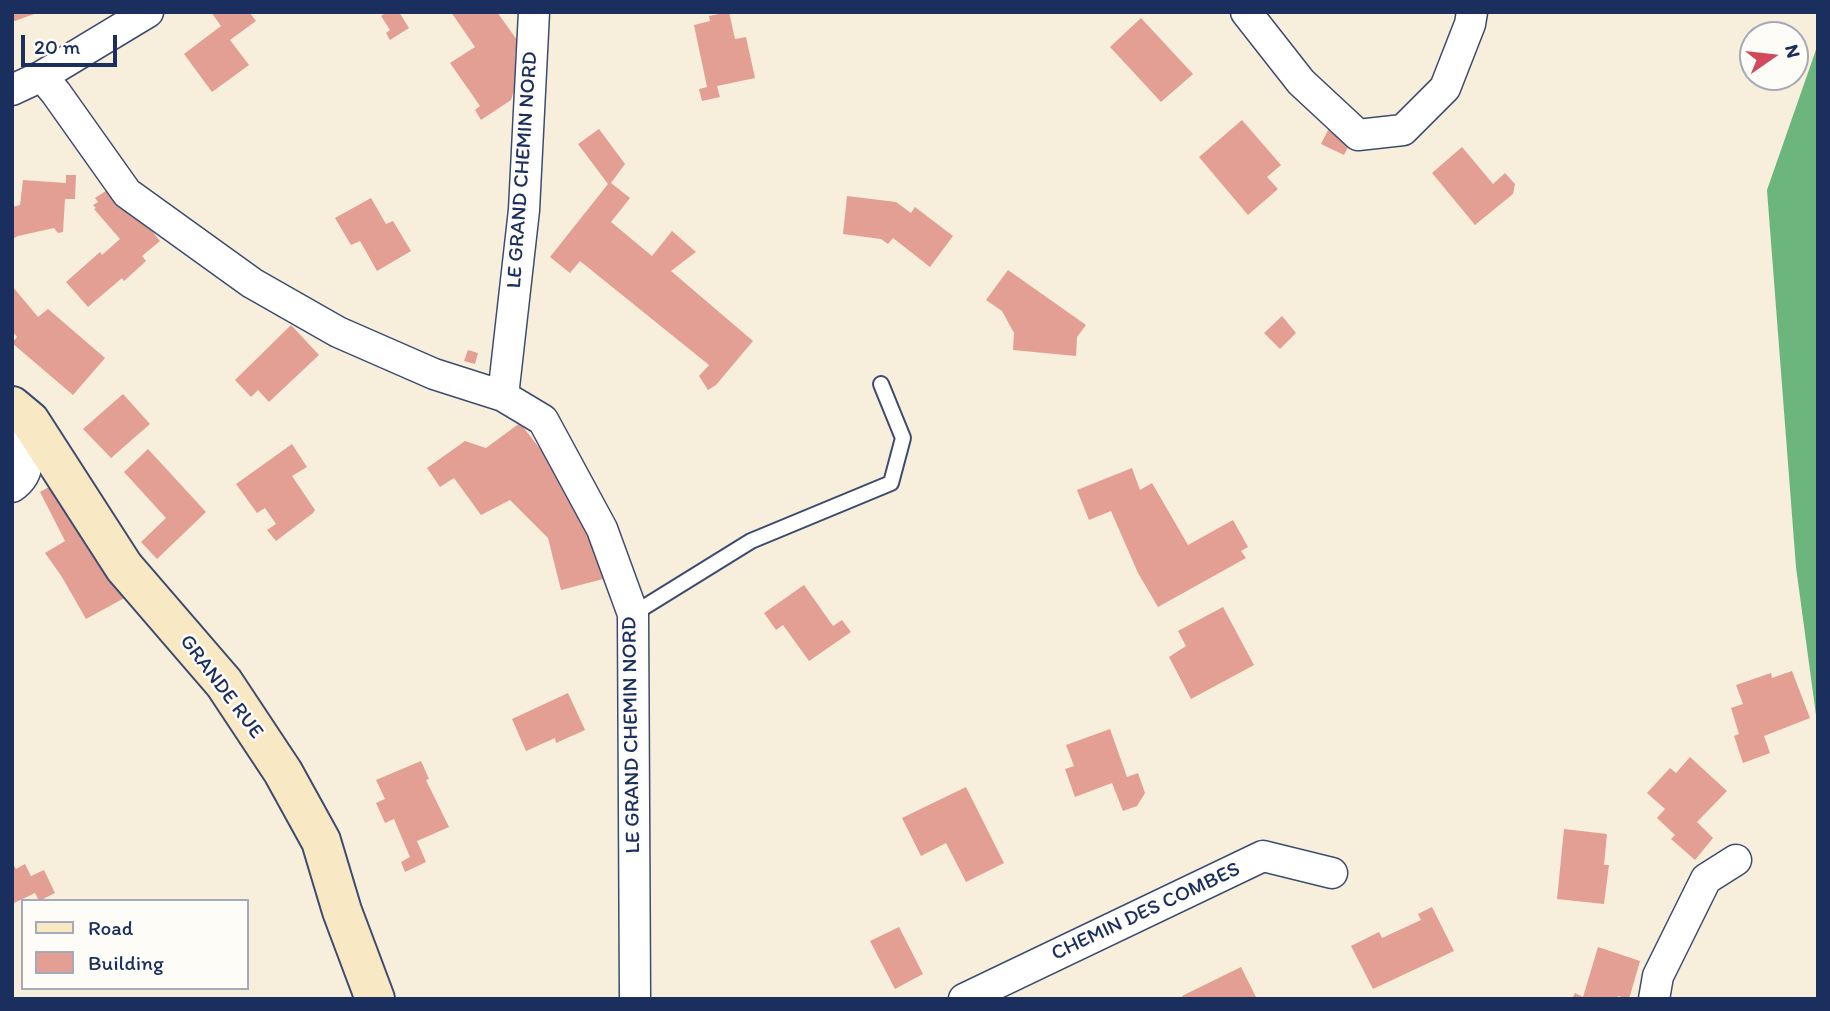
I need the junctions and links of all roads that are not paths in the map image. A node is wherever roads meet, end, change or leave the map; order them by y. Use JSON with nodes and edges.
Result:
{"nodes":[{"id":1,"x":148,"y":12,"type":"edge"},
{"id":2,"x":534,"y":12,"type":"edge"},
{"id":3,"x":1246,"y":12,"type":"edge"},
{"id":4,"x":1472,"y":12,"type":"edge"},
{"id":5,"x":41,"y":76,"type":"junction"},
{"id":6,"x":12,"y":90,"type":"edge"},
{"id":7,"x":881,"y":384,"type":"dead end"},
{"id":8,"x":503,"y":396,"type":"junction"},
{"id":9,"x":12,"y":407,"type":"edge"},
{"id":10,"x":12,"y":435,"type":"edge"},
{"id":11,"x":12,"y":487,"type":"edge"},
{"id":12,"x":633,"y":614,"type":"junction"},
{"id":13,"x":1736,"y":860,"type":"dead end"},
{"id":14,"x":1332,"y":873,"type":"dead end"},
{"id":15,"x":375,"y":999,"type":"edge"},
{"id":16,"x":635,"y":999,"type":"edge"},
{"id":17,"x":964,"y":999,"type":"edge"},
{"id":18,"x":1654,"y":999,"type":"edge"}],
"edges":[{"from":1,"to":5,"type":"street"},
{"from":2,"to":8,"type":"street","name":"LE GRAND CHEMIN NORD"},
{"from":3,"to":4,"type":"street"},
{"from":5,"to":6,"type":"street"},
{"from":5,"to":8,"type":"street"},
{"from":7,"to":12,"type":"lane"},
{"from":8,"to":12,"type":"street","name":"LE GRAND CHEMIN NORD"},
{"from":9,"to":15,"type":"street","name":"GRANDE RUE"},
{"from":10,"to":11,"type":"street"},
{"from":12,"to":16,"type":"street","name":"LE GRAND CHEMIN NORD"},
{"from":13,"to":18,"type":"street"},
{"from":14,"to":17,"type":"street","name":"CHEMIN DES COMBES"}]}
